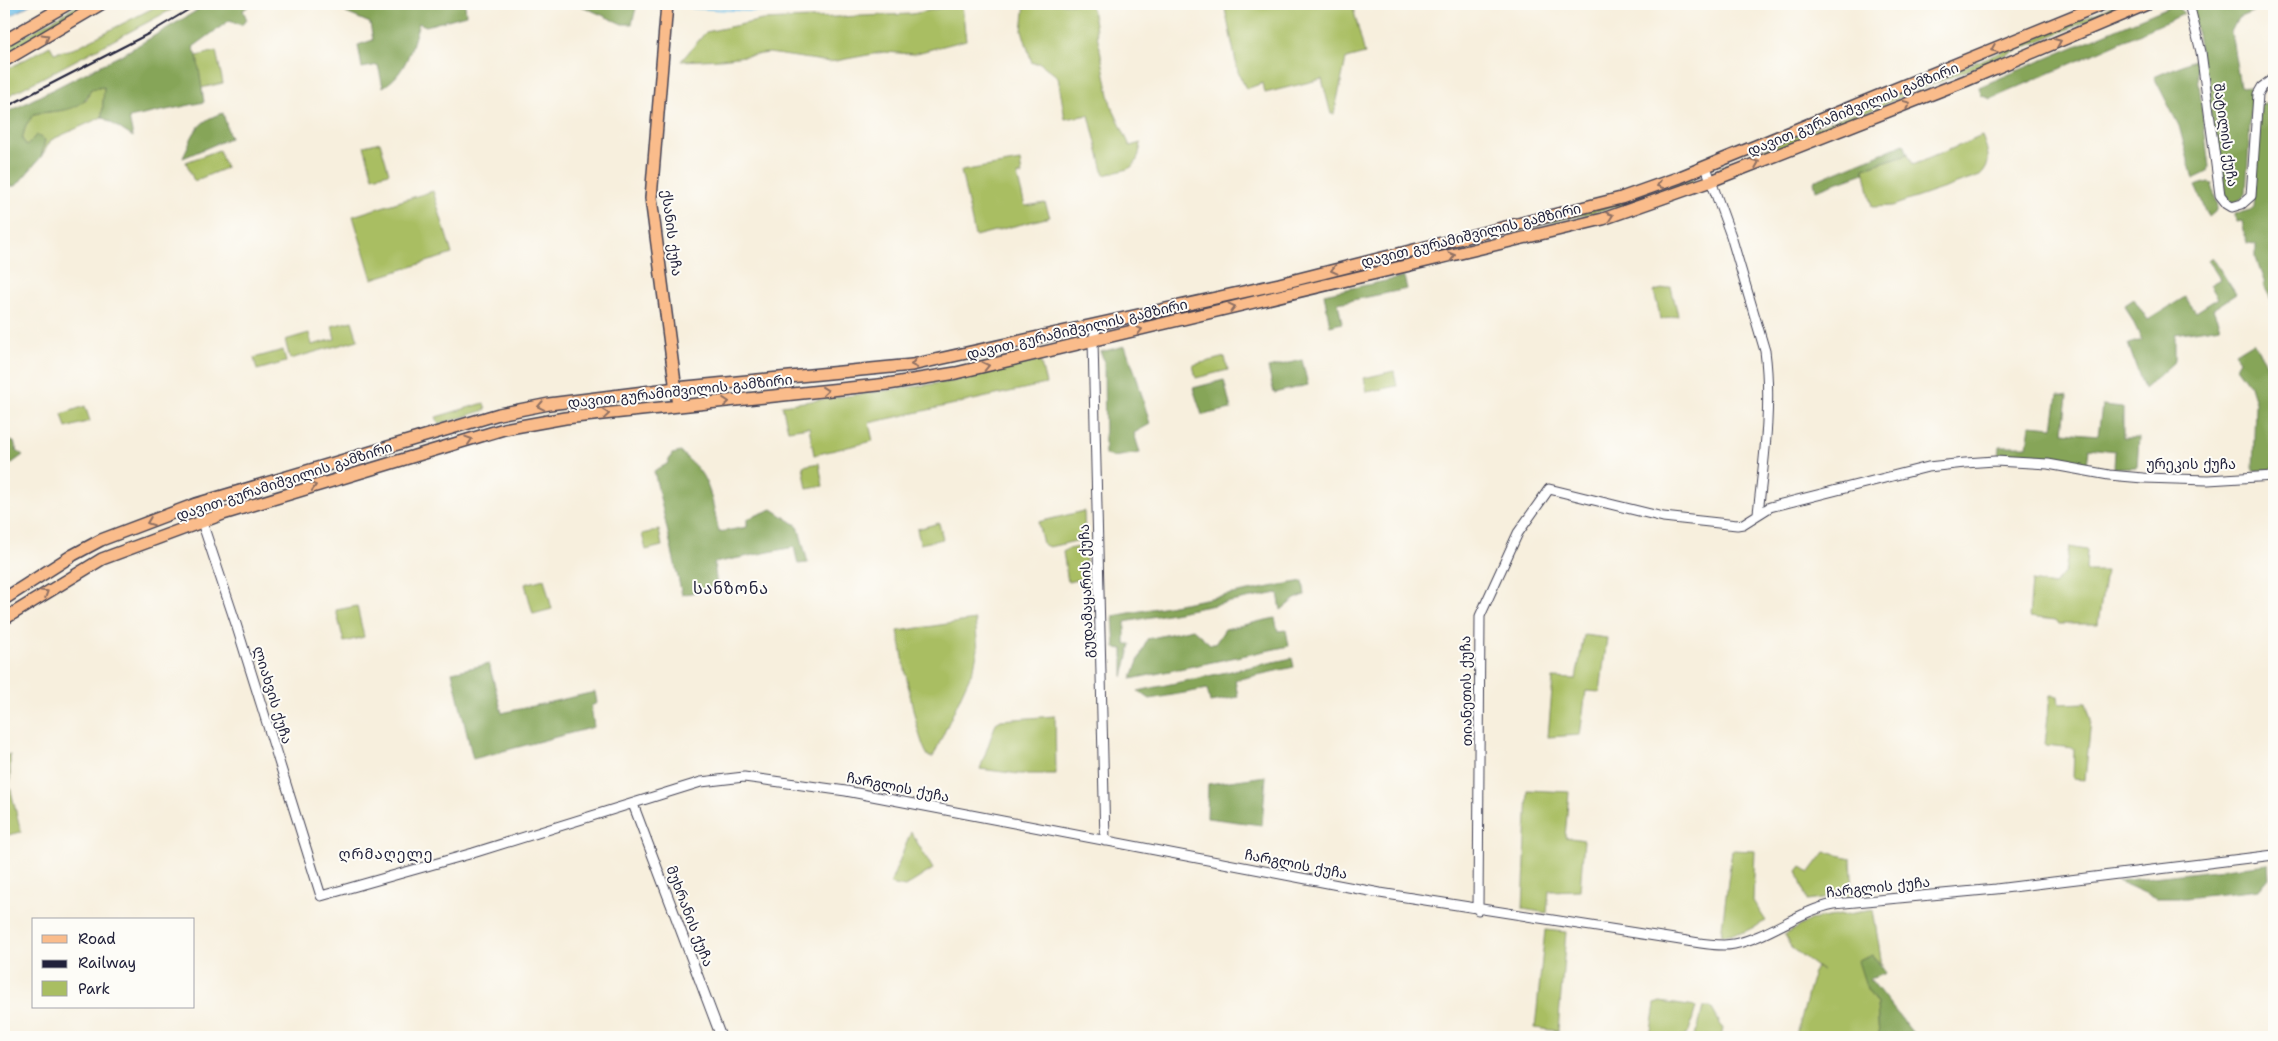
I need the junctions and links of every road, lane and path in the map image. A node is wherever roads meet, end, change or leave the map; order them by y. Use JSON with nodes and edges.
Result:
{"nodes":[{"id":1,"x":68,"y":4,"type":"edge"},
{"id":2,"x":101,"y":4,"type":"edge"},
{"id":3,"x":667,"y":4,"type":"edge"},
{"id":4,"x":2104,"y":4,"type":"edge"},
{"id":5,"x":2147,"y":4,"type":"edge"},
{"id":6,"x":2189,"y":4,"type":"edge"},
{"id":7,"x":4,"y":41,"type":"edge"},
{"id":8,"x":4,"y":62,"type":"edge"},
{"id":9,"x":2274,"y":78,"type":"edge"},
{"id":10,"x":1706,"y":167,"type":"junction"},
{"id":11,"x":1711,"y":181,"type":"junction"},
{"id":12,"x":1091,"y":325,"type":"junction"},
{"id":13,"x":1093,"y":341,"type":"junction"},
{"id":14,"x":676,"y":388,"type":"junction"},
{"id":15,"x":678,"y":406,"type":"junction"},
{"id":16,"x":510,"y":412,"type":"junction"},
{"id":17,"x":488,"y":418,"type":"junction"},
{"id":18,"x":514,"y":427,"type":"junction"},
{"id":19,"x":492,"y":433,"type":"junction"},
{"id":20,"x":2274,"y":476,"type":"edge"},
{"id":21,"x":1549,"y":489,"type":"joint"},
{"id":22,"x":196,"y":504,"type":"junction"},
{"id":23,"x":1758,"y":513,"type":"junction"},
{"id":24,"x":200,"y":523,"type":"junction"},
{"id":25,"x":4,"y":599,"type":"edge"},
{"id":26,"x":4,"y":619,"type":"edge"},
{"id":27,"x":633,"y":804,"type":"junction"},
{"id":28,"x":1105,"y":841,"type":"junction"},
{"id":29,"x":2274,"y":855,"type":"edge"},
{"id":30,"x":321,"y":896,"type":"joint"},
{"id":31,"x":1478,"y":910,"type":"junction"},
{"id":32,"x":721,"y":1037,"type":"edge"}],
"edges":[{"from":1,"to":7,"type":"main road"},
{"from":8,"to":2,"type":"main road","one_way":true},
{"from":3,"to":14,"type":"main road","name":"ქსანის ქუჩა"},
{"from":4,"to":10,"type":"main road","name":"დავით გურამიშვილის გამზირი","one_way":true},
{"from":11,"to":5,"type":"main road","name":"დავით გურამიშვილის გამზირი","one_way":true},
{"from":6,"to":9,"type":"street","name":"შატილის ქუჩა"},
{"from":10,"to":11,"type":"street"},
{"from":10,"to":12,"type":"main road","name":"დავით გურამიშვილის გამზირი","one_way":true},
{"from":13,"to":11,"type":"main road","name":"დავით გურამიშვილის გამზირი","one_way":true},
{"from":11,"to":23,"type":"street"},
{"from":12,"to":13,"type":"street","name":"გუდამაყარის ქუჩა"},
{"from":12,"to":14,"type":"main road","name":"დავით გურამიშვილის გამზირი","one_way":true},
{"from":15,"to":13,"type":"main road","name":"დავით გურამიშვილის გამზირი","one_way":true},
{"from":13,"to":28,"type":"street","name":"გუდამაყარის ქუჩა"},
{"from":14,"to":15,"type":"main road","name":"ქსანის ქუჩა"},
{"from":14,"to":16,"type":"main road","name":"დავით გურამიშვილის გამზირი","one_way":true},
{"from":18,"to":15,"type":"main road","name":"დავით გურამიშვილის გამზირი","one_way":true},
{"from":16,"to":17,"type":"main road","name":"დავით გურამიშვილის გამზირი"},
{"from":16,"to":18,"type":"main road"},
{"from":17,"to":19,"type":"main road"},
{"from":17,"to":22,"type":"main road","name":"დავით გურამიშვილის გამზირი"},
{"from":18,"to":19,"type":"main road","name":"დავით გურამიშვილის გამზირი"},
{"from":24,"to":19,"type":"main road","name":"დავით გურამიშვილის გამზირი","one_way":true},
{"from":20,"to":23,"type":"street","name":"ურეკის ქუჩა"},
{"from":21,"to":23,"type":"street","name":"ურეკის ქუჩა"},
{"from":21,"to":31,"type":"street","name":"თიანეთის ქუჩა"},
{"from":22,"to":24,"type":"street","name":"ლიახვის ქუჩა"},
{"from":22,"to":25,"type":"main road","name":"დავით გურამიშვილის გამზირი","one_way":true},
{"from":26,"to":24,"type":"main road","name":"დავით გურამიშვილის გამზირი","one_way":true},
{"from":24,"to":30,"type":"street","name":"ლიახვის ქუჩა"},
{"from":27,"to":28,"type":"street","name":"ჩარგლის ქუჩა"},
{"from":27,"to":30,"type":"street","name":"ჩარგლის ქუჩა"},
{"from":27,"to":32,"type":"street","name":"მუხრანის ქუჩა"},
{"from":28,"to":31,"type":"street","name":"ჩარგლის ქუჩა"},
{"from":29,"to":31,"type":"street","name":"ჩარგლის ქუჩა"}]}
